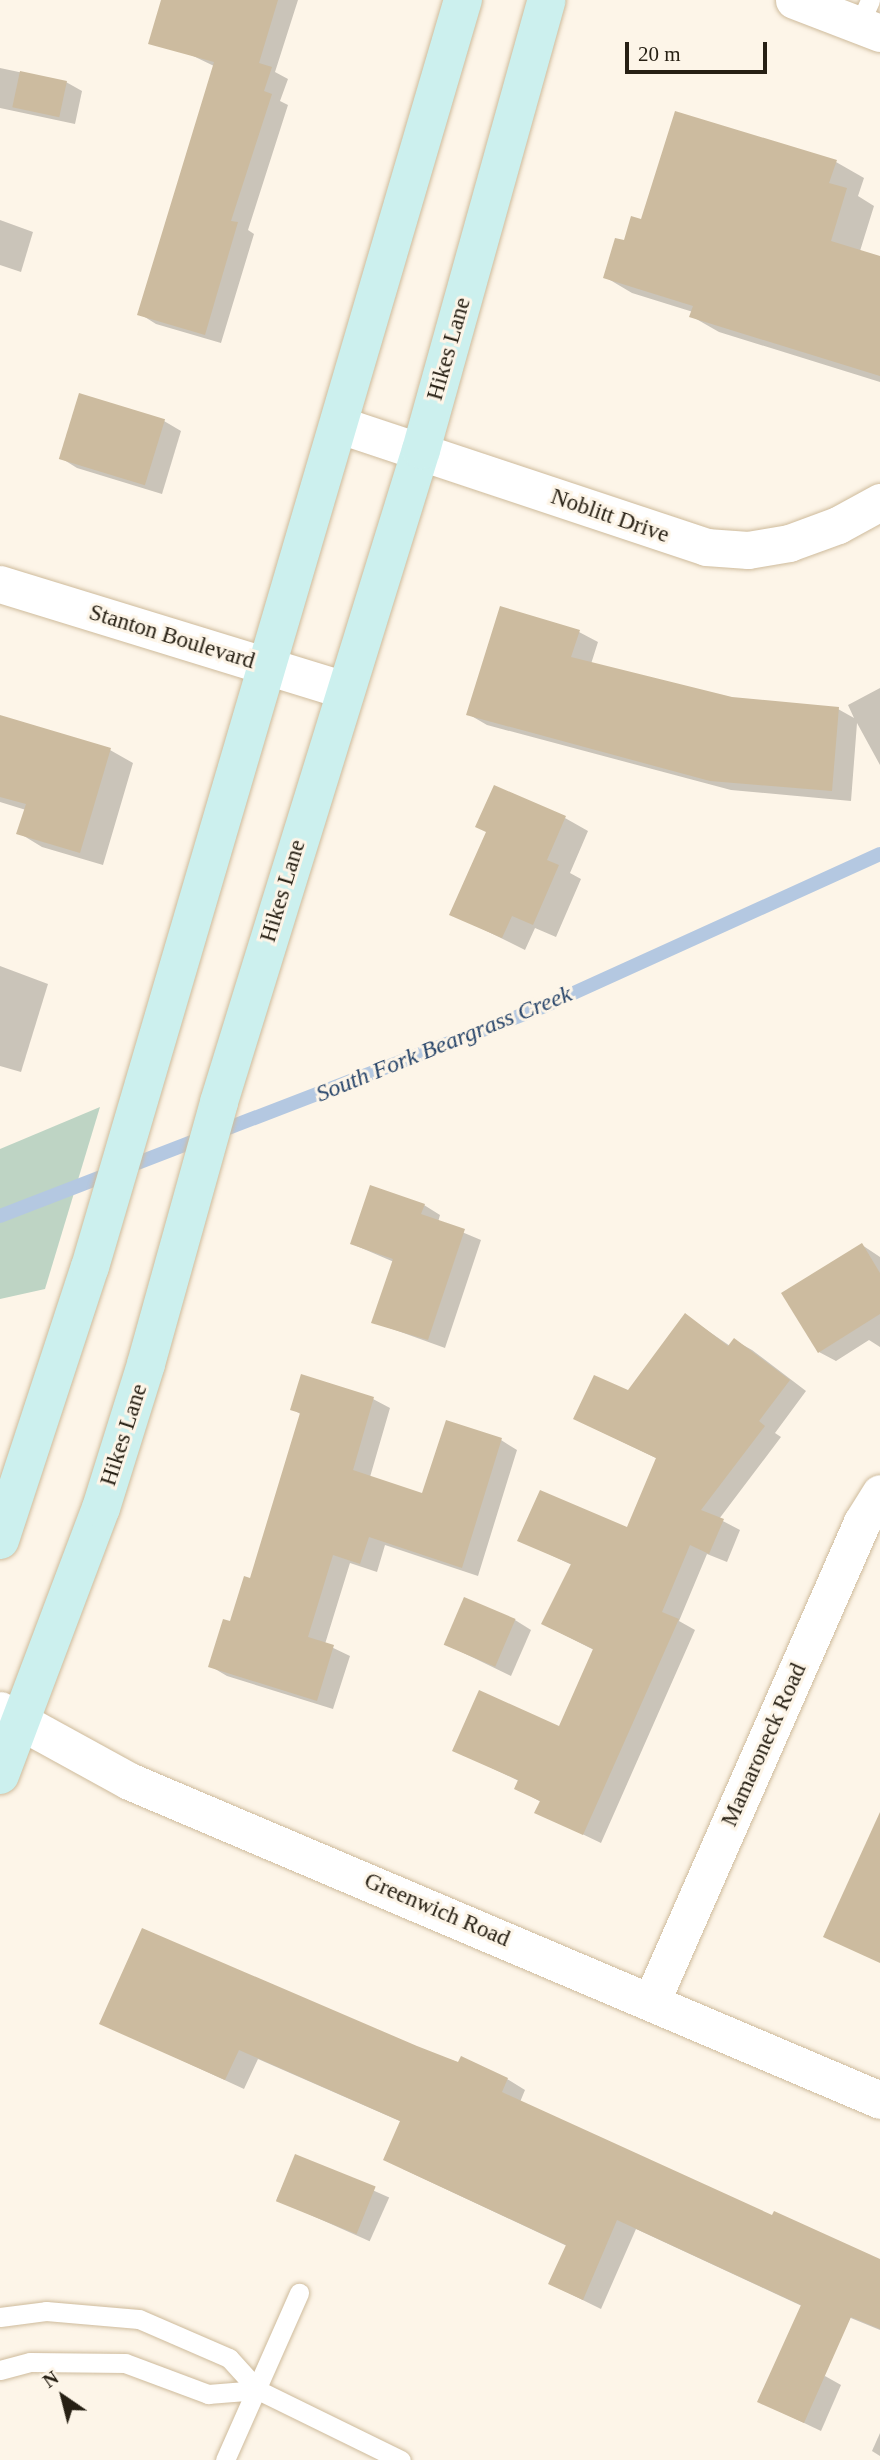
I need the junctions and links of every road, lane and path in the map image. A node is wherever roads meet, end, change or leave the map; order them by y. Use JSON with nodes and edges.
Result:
{"nodes":[{"id":1,"x":463,"y":0,"type":"edge"},
{"id":2,"x":547,"y":0,"type":"edge"},
{"id":3,"x":794,"y":0,"type":"edge"},
{"id":4,"x":870,"y":19,"type":"edge"},
{"id":5,"x":340,"y":425,"type":"junction"},
{"id":6,"x":421,"y":450,"type":"junction"},
{"id":7,"x":880,"y":502,"type":"edge"},
{"id":8,"x":0,"y":584,"type":"edge"},
{"id":9,"x":268,"y":667,"type":"junction"},
{"id":10,"x":344,"y":690,"type":"junction"},
{"id":11,"x":880,"y":1493,"type":"edge"},
{"id":12,"x":0,"y":1540,"type":"edge"},
{"id":13,"x":11,"y":1717,"type":"edge"},
{"id":14,"x":0,"y":1775,"type":"edge"},
{"id":15,"x":652,"y":2000,"type":"junction"},
{"id":16,"x":880,"y":2100,"type":"edge"},
{"id":17,"x":299,"y":2293,"type":"dead end"},
{"id":18,"x":0,"y":2317,"type":"edge"},
{"id":19,"x":0,"y":2370,"type":"edge"},
{"id":20,"x":258,"y":2390,"type":"junction"},
{"id":21,"x":225,"y":2460,"type":"edge"},
{"id":22,"x":401,"y":2460,"type":"edge"}],
"edges":[{"from":1,"to":5,"type":"main road"},
{"from":2,"to":6,"type":"main road","name":"Hikes Lane"},
{"from":3,"to":4,"type":"street"},
{"from":5,"to":6,"type":"street","name":"Noblitt Drive"},
{"from":5,"to":9,"type":"main road"},
{"from":6,"to":7,"type":"street","name":"Noblitt Drive"},
{"from":6,"to":10,"type":"main road","name":"Hikes Lane"},
{"from":8,"to":9,"type":"street","name":"Stanton Boulevard"},
{"from":9,"to":10,"type":"street","name":"Stanton Boulevard"},
{"from":9,"to":12,"type":"main road"},
{"from":10,"to":13,"type":"main road","name":"Hikes Lane"},
{"from":11,"to":15,"type":"street","name":"Mamaroneck Road"},
{"from":13,"to":14,"type":"main road","name":"Hikes Lane"},
{"from":13,"to":15,"type":"street","name":"Greenwich Road"},
{"from":15,"to":16,"type":"street","name":"Greenwich Road"},
{"from":17,"to":20,"type":"lane"},
{"from":18,"to":20,"type":"lane"},
{"from":19,"to":20,"type":"lane"},
{"from":20,"to":21,"type":"lane"},
{"from":20,"to":22,"type":"lane"}]}
